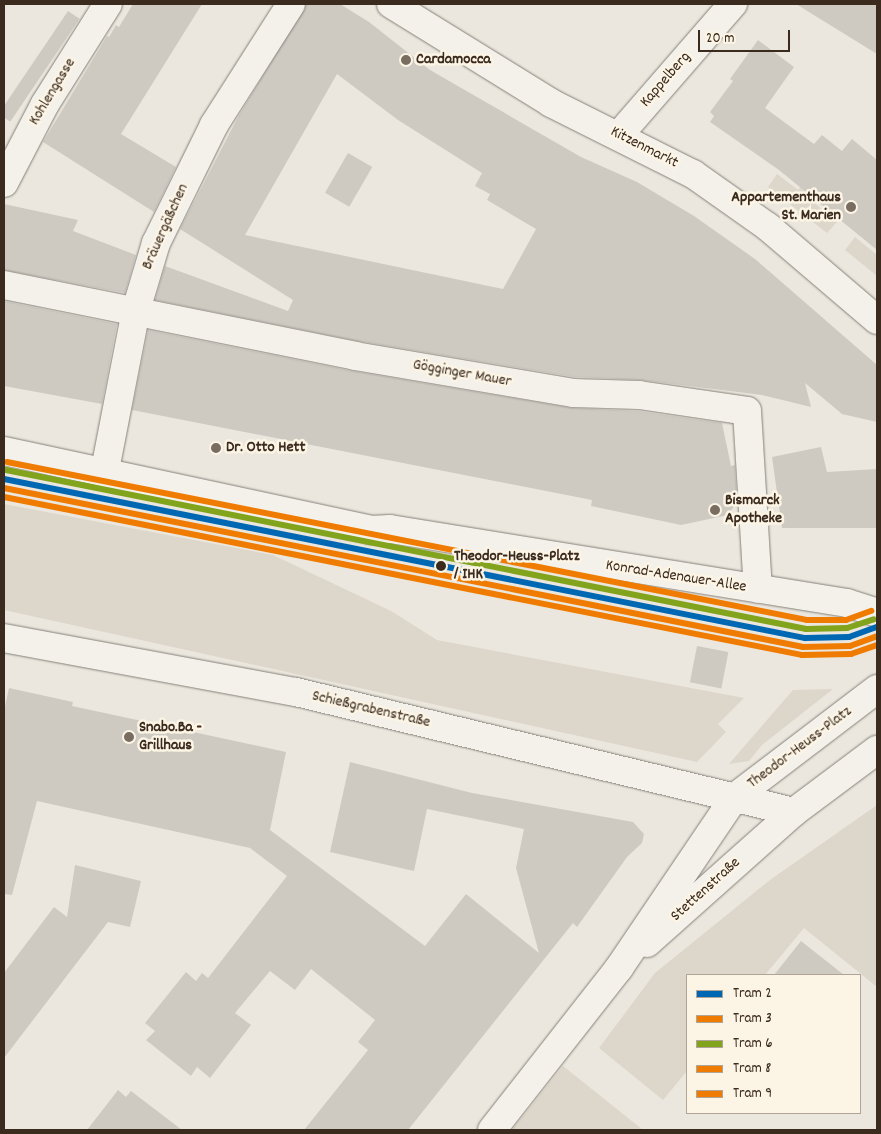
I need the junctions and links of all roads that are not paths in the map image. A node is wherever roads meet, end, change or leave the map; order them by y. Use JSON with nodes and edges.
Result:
{"nodes":[{"id":1,"x":108,"y":4,"type":"edge"},
{"id":2,"x":291,"y":4,"type":"edge"},
{"id":3,"x":391,"y":4,"type":"edge"},
{"id":4,"x":733,"y":4,"type":"edge"},
{"id":5,"x":619,"y":135,"type":"junction"},
{"id":6,"x":4,"y":183,"type":"edge"},
{"id":7,"x":4,"y":285,"type":"edge"},
{"id":8,"x":136,"y":310,"type":"junction"},
{"id":9,"x":877,"y":320,"type":"edge"},
{"id":10,"x":4,"y":451,"type":"edge"},
{"id":11,"x":104,"y":475,"type":"junction"},
{"id":12,"x":758,"y":589,"type":"junction"},
{"id":13,"x":877,"y":613,"type":"edge"},
{"id":14,"x":4,"y":638,"type":"edge"},
{"id":15,"x":877,"y":689,"type":"edge"},
{"id":16,"x":877,"y":750,"type":"edge"},
{"id":17,"x":734,"y":798,"type":"junction"},
{"id":18,"x":794,"y":812,"type":"junction"},
{"id":19,"x":619,"y":968,"type":"junction"},
{"id":20,"x":492,"y":1130,"type":"edge"}],
"edges":[{"from":1,"to":6,"type":"street","name":"Kohlengasse"},
{"from":2,"to":8,"type":"street","name":"Bräuergäßchen"},
{"from":3,"to":5,"type":"street","name":"Kitzenmarkt"},
{"from":4,"to":5,"type":"street","name":"Kappelberg"},
{"from":5,"to":9,"type":"street","name":"Kitzenmarkt"},
{"from":7,"to":8,"type":"street","name":"Gögginger Mauer"},
{"from":8,"to":11,"type":"street","name":"Bräuergäßchen"},
{"from":8,"to":12,"type":"street","name":"Gögginger Mauer"},
{"from":10,"to":11,"type":"street","name":"Konrad-Adenauer-Allee"},
{"from":11,"to":12,"type":"street","name":"Konrad-Adenauer-Allee"},
{"from":12,"to":13,"type":"street","name":"Konrad-Adenauer-Allee"},
{"from":14,"to":17,"type":"street","name":"Schießgrabenstraße"},
{"from":15,"to":17,"type":"street","name":"Theodor-Heuss-Platz"},
{"from":16,"to":18,"type":"street"},
{"from":17,"to":18,"type":"street","name":"Theodor-Heuss-Platz"},
{"from":17,"to":19,"type":"street","name":"Stettenstraße"},
{"from":18,"to":19,"type":"street","name":"Stettenstraße"},
{"from":19,"to":20,"type":"street","name":"Stettenstraße"}]}
